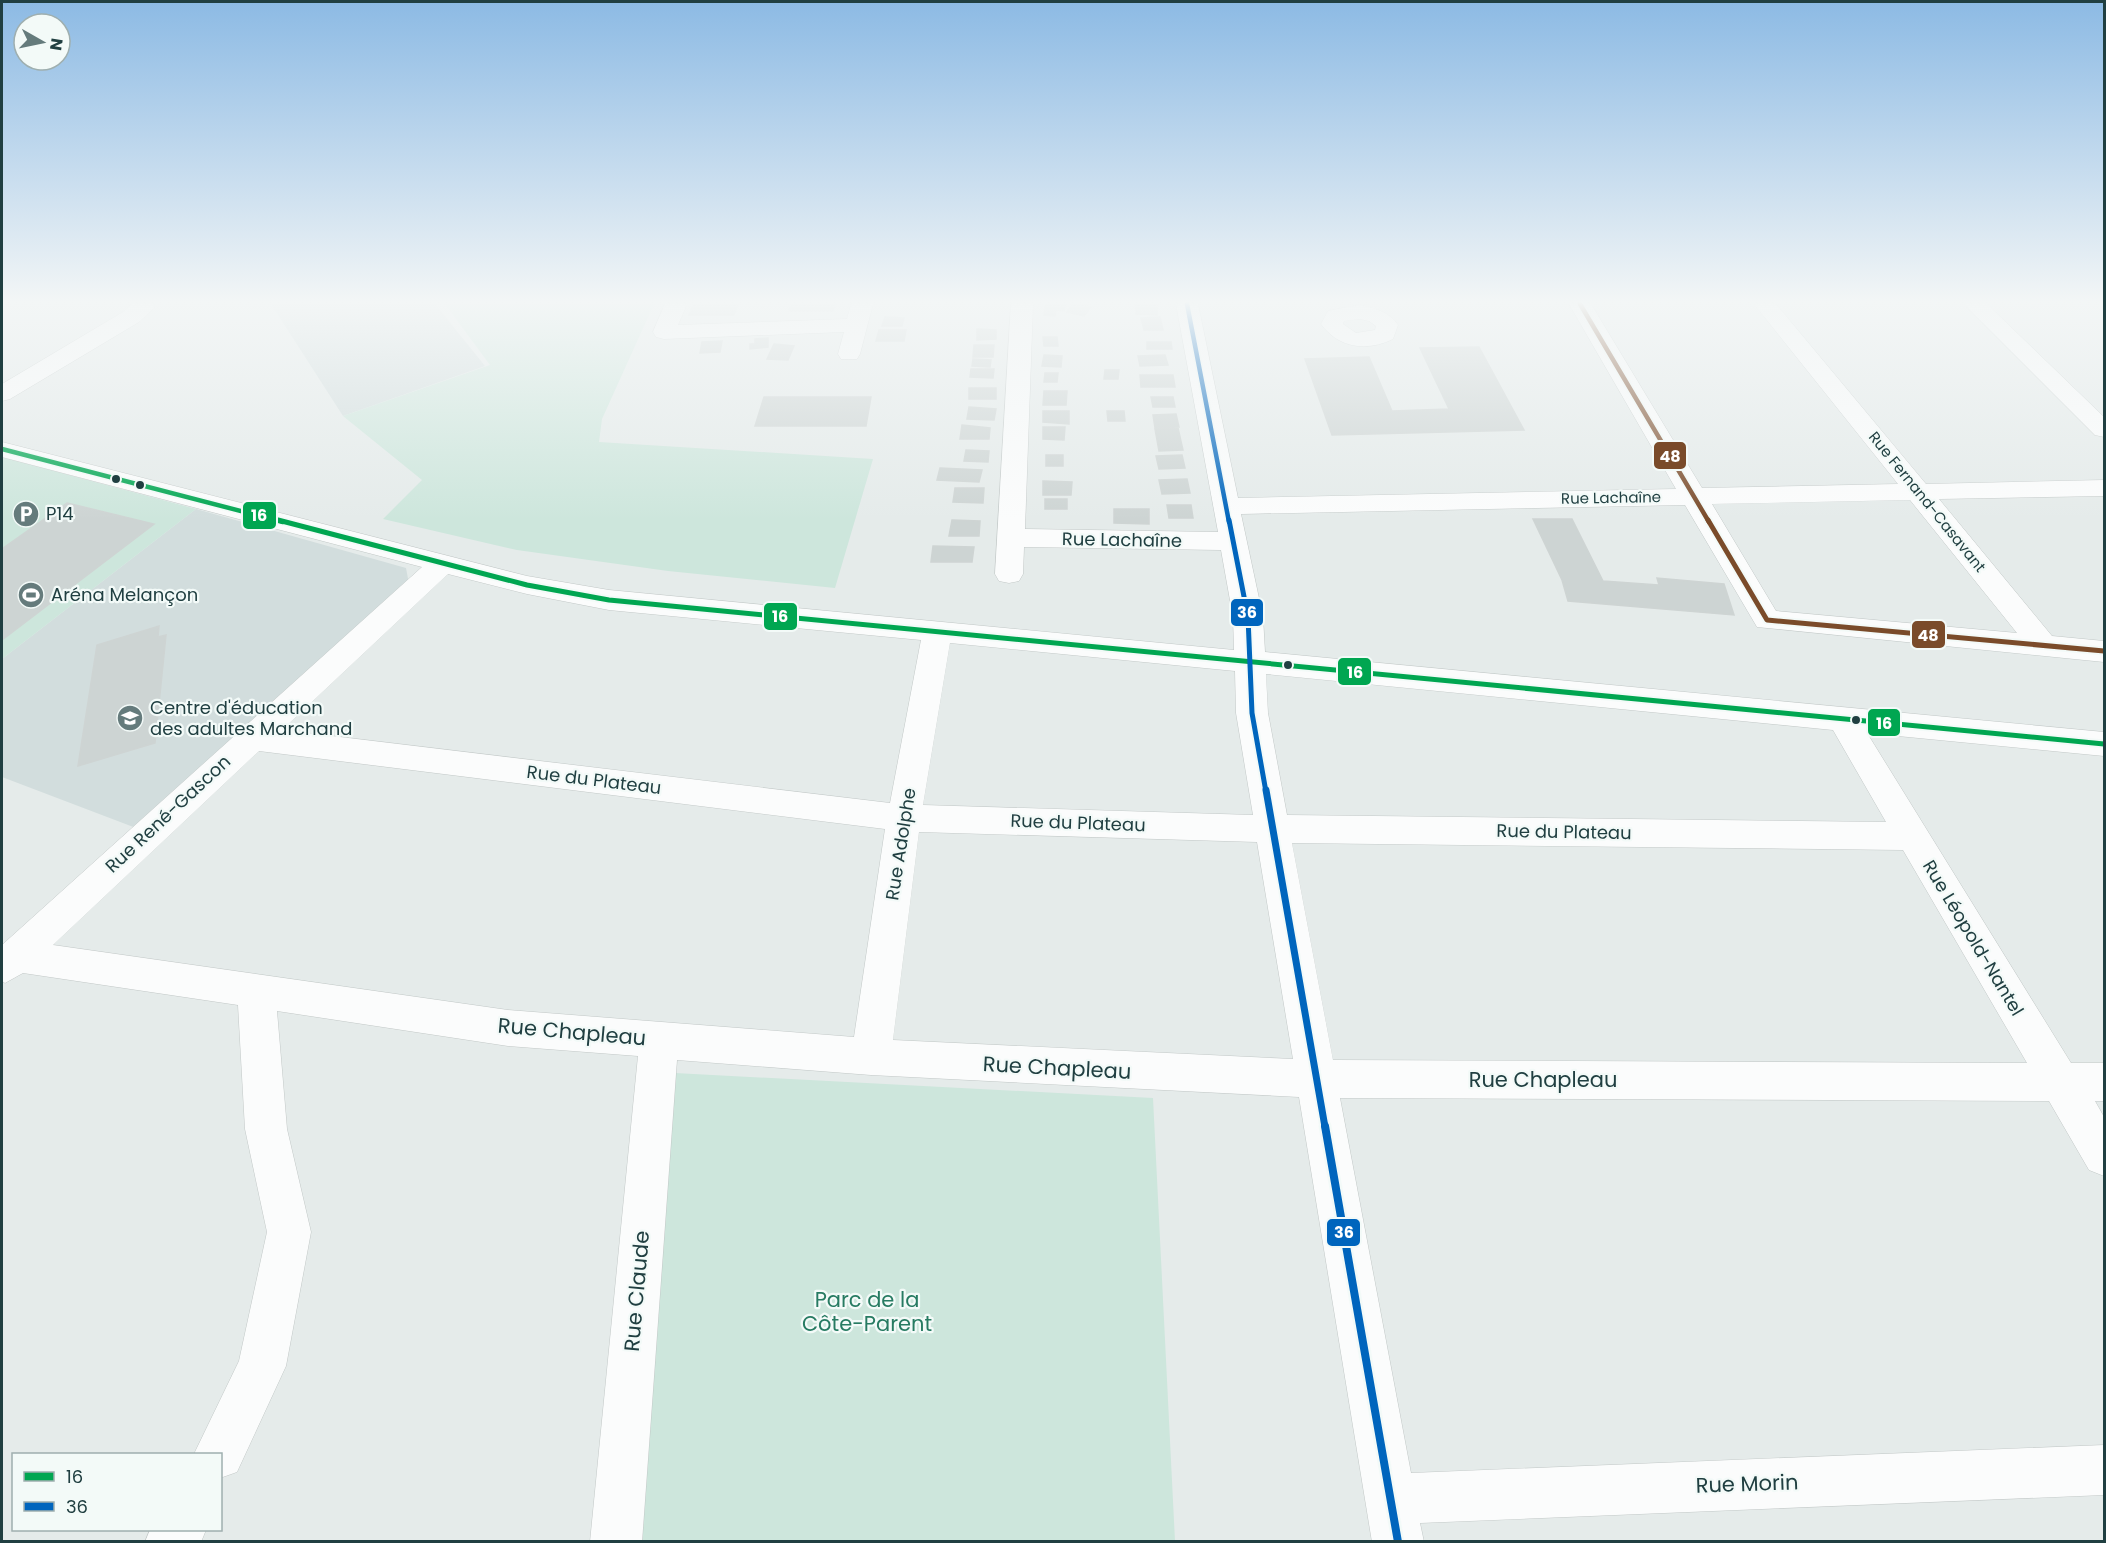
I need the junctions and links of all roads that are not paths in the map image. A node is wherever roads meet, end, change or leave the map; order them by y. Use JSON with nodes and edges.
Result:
{"nodes":[{"id":1,"x":32,"y":376,"type":"edge"},
{"id":2,"x":1019,"y":376,"type":"edge"},
{"id":3,"x":1201,"y":376,"type":"edge"},
{"id":4,"x":1623,"y":376,"type":"edge"},
{"id":5,"x":1824,"y":376,"type":"edge"},
{"id":6,"x":2049,"y":376,"type":"edge"},
{"id":7,"x":2,"y":394,"type":"edge"},
{"id":8,"x":2104,"y":430,"type":"edge"},
{"id":9,"x":2,"y":449,"type":"edge"},
{"id":10,"x":2104,"y":488,"type":"edge"},
{"id":11,"x":1918,"y":492,"type":"junction"},
{"id":12,"x":1694,"y":496,"type":"junction"},
{"id":13,"x":1226,"y":506,"type":"junction"},
{"id":14,"x":1012,"y":538,"type":"junction"},
{"id":15,"x":1233,"y":541,"type":"junction"},
{"id":16,"x":443,"y":563,"type":"junction"},
{"id":17,"x":1009,"y":574,"type":"dead end"},
{"id":18,"x":937,"y":632,"type":"junction"},
{"id":19,"x":2043,"y":645,"type":"junction"},
{"id":20,"x":2104,"y":651,"type":"edge"},
{"id":21,"x":1250,"y":662,"type":"junction"},
{"id":22,"x":1843,"y":720,"type":"junction"},
{"id":23,"x":250,"y":738,"type":"junction"},
{"id":24,"x":2104,"y":744,"type":"edge"},
{"id":25,"x":904,"y":818,"type":"junction"},
{"id":26,"x":1273,"y":829,"type":"junction"},
{"id":27,"x":1910,"y":836,"type":"junction"},
{"id":28,"x":9,"y":963,"type":"edge"},
{"id":29,"x":256,"y":991,"type":"junction"},
{"id":30,"x":659,"y":1041,"type":"junction"},
{"id":31,"x":871,"y":1057,"type":"junction"},
{"id":32,"x":1317,"y":1079,"type":"junction"},
{"id":33,"x":2104,"y":1082,"type":"edge"},
{"id":34,"x":2060,"y":1083,"type":"junction"},
{"id":35,"x":2104,"y":1155,"type":"edge"},
{"id":36,"x":220,"y":1453,"type":"edge"},
{"id":37,"x":2104,"y":1470,"type":"edge"},
{"id":38,"x":1394,"y":1520,"type":"edge"},
{"id":39,"x":616,"y":1542,"type":"edge"}],
"edges":[{"from":1,"to":7,"type":"street"},
{"from":2,"to":14,"type":"street"},
{"from":3,"to":13,"type":"street"},
{"from":4,"to":12,"type":"street"},
{"from":5,"to":11,"type":"street","name":"Rue Fernand-Casavant"},
{"from":6,"to":8,"type":"street"},
{"from":9,"to":16,"type":"street"},
{"from":10,"to":11,"type":"street","name":"Rue Lachaîne"},
{"from":11,"to":12,"type":"street","name":"Rue Lachaîne"},
{"from":11,"to":19,"type":"street","name":"Rue Fernand-Casavant"},
{"from":12,"to":13,"type":"street","name":"Rue Lachaîne"},
{"from":12,"to":19,"type":"street"},
{"from":13,"to":15,"type":"street"},
{"from":14,"to":15,"type":"street","name":"Rue Lachaîne"},
{"from":14,"to":17,"type":"street"},
{"from":15,"to":21,"type":"street"},
{"from":16,"to":18,"type":"street"},
{"from":16,"to":23,"type":"street","name":"Rue René-Gascon"},
{"from":18,"to":21,"type":"street"},
{"from":18,"to":25,"type":"street","name":"Rue Adolphe"},
{"from":19,"to":20,"type":"street"},
{"from":21,"to":22,"type":"street"},
{"from":21,"to":26,"type":"street"},
{"from":22,"to":24,"type":"street"},
{"from":22,"to":27,"type":"street","name":"Rue Léopold-Nantel"},
{"from":23,"to":25,"type":"street","name":"Rue du Plateau"},
{"from":23,"to":28,"type":"street","name":"Rue René-Gascon"},
{"from":25,"to":26,"type":"street","name":"Rue du Plateau"},
{"from":25,"to":31,"type":"street","name":"Rue Adolphe"},
{"from":26,"to":27,"type":"street","name":"Rue du Plateau"},
{"from":26,"to":32,"type":"street"},
{"from":27,"to":34,"type":"street","name":"Rue Léopold-Nantel"},
{"from":28,"to":29,"type":"street","name":"Rue Chapleau"},
{"from":29,"to":30,"type":"street","name":"Rue Chapleau"},
{"from":29,"to":36,"type":"street"},
{"from":30,"to":31,"type":"street","name":"Rue Chapleau"},
{"from":30,"to":39,"type":"street","name":"Rue Claude"},
{"from":31,"to":32,"type":"street","name":"Rue Chapleau"},
{"from":32,"to":34,"type":"street","name":"Rue Chapleau"},
{"from":32,"to":38,"type":"street"},
{"from":33,"to":34,"type":"street","name":"Rue Chapleau"},
{"from":34,"to":35,"type":"street","name":"Rue Léopold-Nantel"},
{"from":37,"to":38,"type":"street","name":"Rue Morin"}]}
